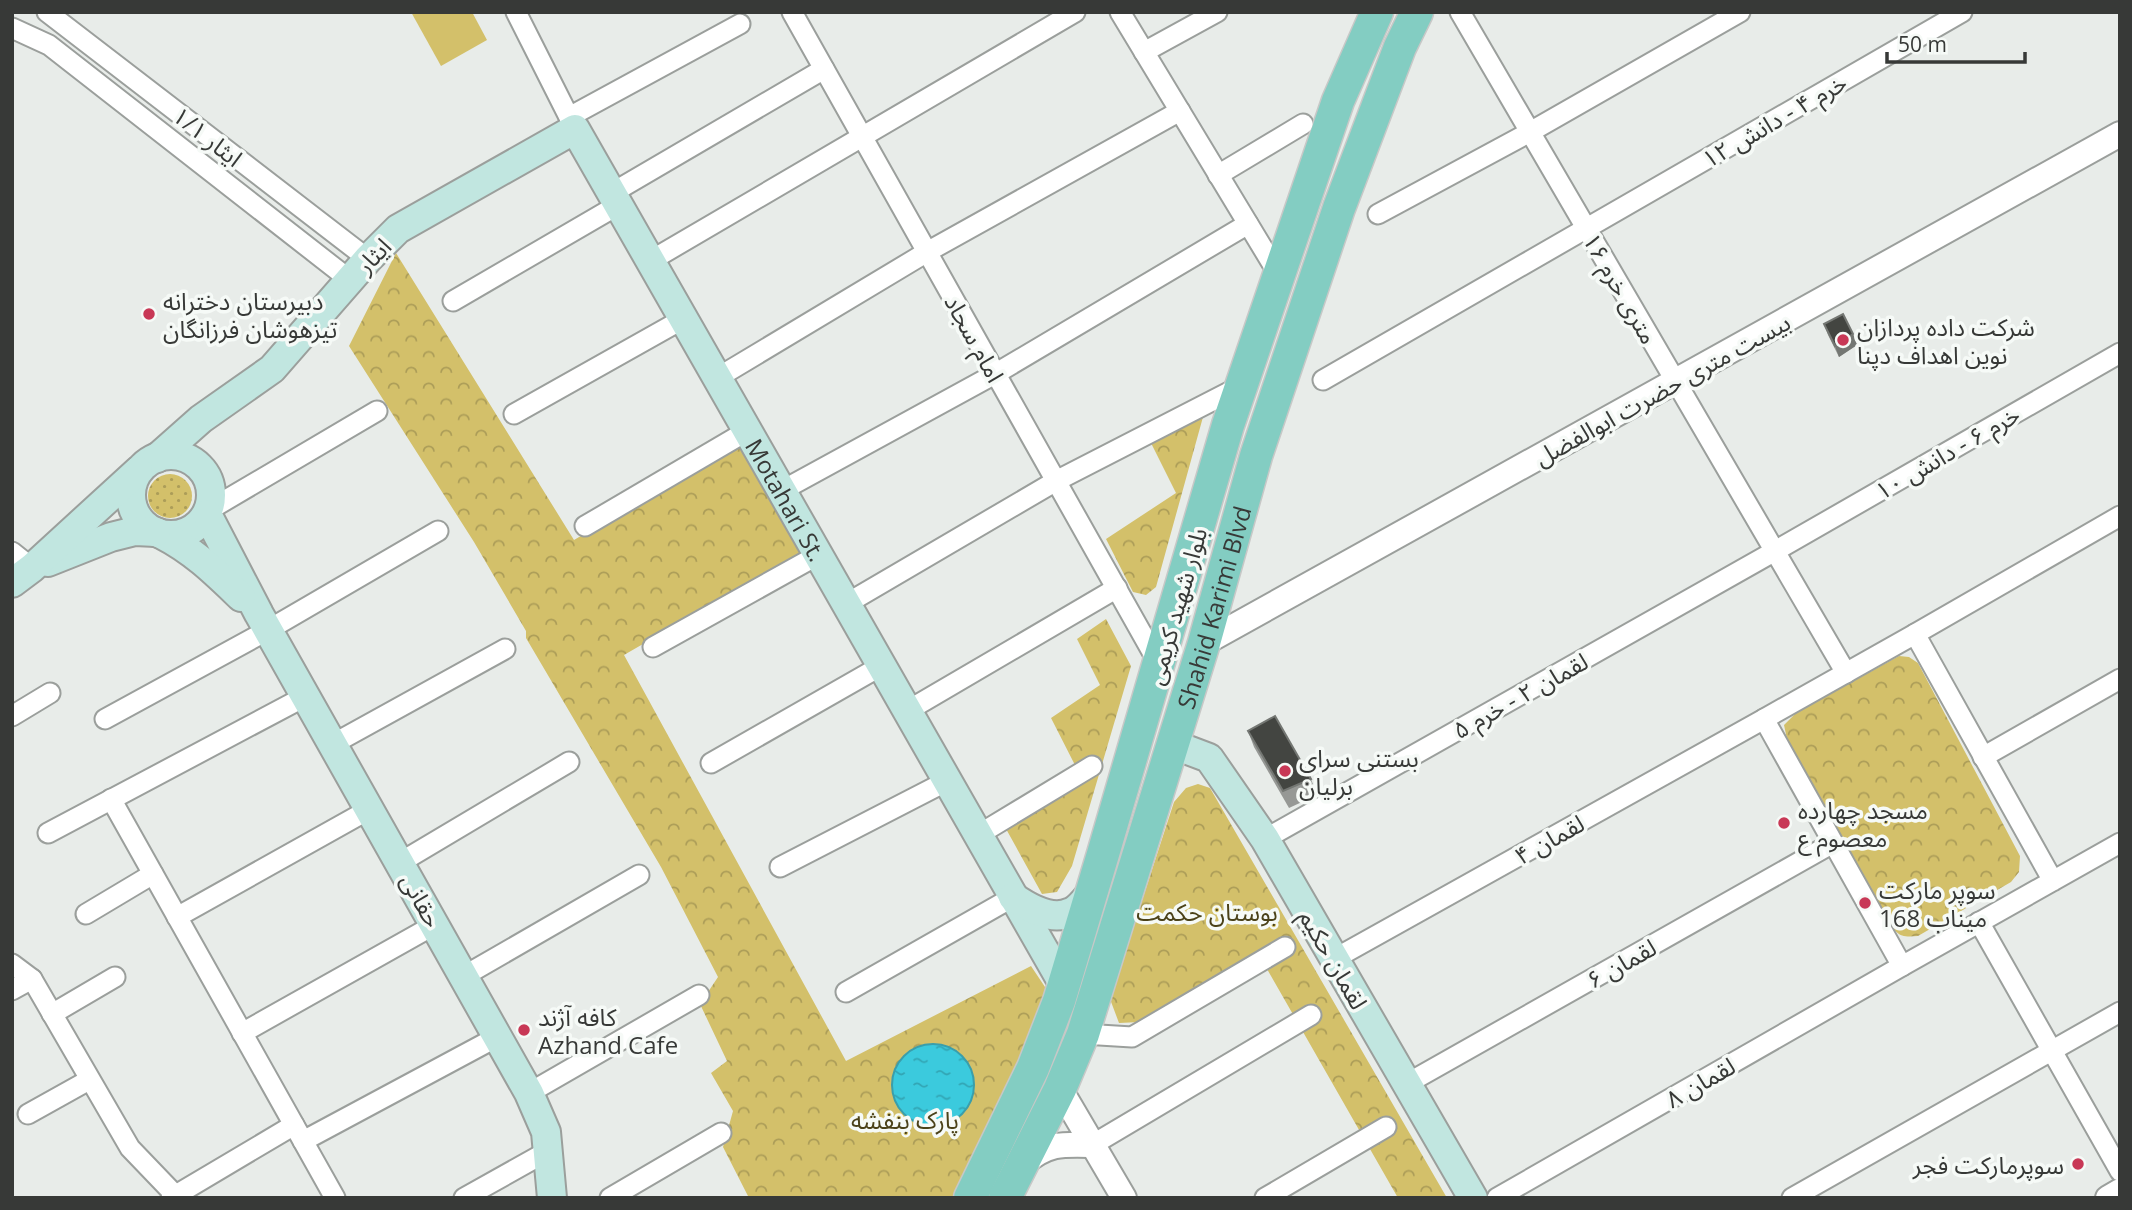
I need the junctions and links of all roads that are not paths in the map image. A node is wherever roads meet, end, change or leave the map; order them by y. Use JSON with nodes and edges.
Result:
{"nodes":[{"id":1,"x":47,"y":12,"type":"edge"},
{"id":2,"x":516,"y":12,"type":"edge"},
{"id":3,"x":1075,"y":12,"type":"edge"},
{"id":4,"x":1120,"y":12,"type":"edge"},
{"id":5,"x":1217,"y":12,"type":"edge"},
{"id":6,"x":1377,"y":12,"type":"edge"},
{"id":7,"x":1418,"y":12,"type":"edge"},
{"id":8,"x":1460,"y":12,"type":"edge"},
{"id":9,"x":1740,"y":12,"type":"edge"},
{"id":10,"x":1962,"y":12,"type":"edge"},
{"id":11,"x":800,"y":15,"type":"edge"},
{"id":12,"x":740,"y":24,"type":"dead end"},
{"id":13,"x":12,"y":28,"type":"edge"},
{"id":14,"x":1144,"y":52,"type":"junction"},
{"id":15,"x":824,"y":69,"type":"junction"},
{"id":16,"x":1180,"y":111,"type":"junction"},
{"id":17,"x":572,"y":123,"type":"junction"},
{"id":18,"x":1304,"y":124,"type":"dead end"},
{"id":19,"x":1530,"y":132,"type":"junction"},
{"id":20,"x":2120,"y":134,"type":"edge"},
{"id":21,"x":862,"y":137,"type":"junction"},
{"id":22,"x":1218,"y":175,"type":"junction"},
{"id":23,"x":615,"y":199,"type":"junction"},
{"id":24,"x":1378,"y":214,"type":"dead end"},
{"id":25,"x":1248,"y":224,"type":"junction"},
{"id":26,"x":1586,"y":228,"type":"junction"},
{"id":27,"x":927,"y":252,"type":"junction"},
{"id":28,"x":650,"y":261,"type":"junction"},
{"id":29,"x":359,"y":270,"type":"junction"},
{"id":30,"x":1279,"y":275,"type":"junction"},
{"id":31,"x":453,"y":300,"type":"dead end"},
{"id":32,"x":683,"y":319,"type":"junction"},
{"id":33,"x":2120,"y":353,"type":"edge"},
{"id":34,"x":995,"y":374,"type":"junction"},
{"id":35,"x":717,"y":379,"type":"junction"},
{"id":36,"x":1323,"y":380,"type":"dead end"},
{"id":37,"x":1676,"y":382,"type":"junction"},
{"id":38,"x":1241,"y":386,"type":"junction"},
{"id":39,"x":377,"y":411,"type":"dead end"},
{"id":40,"x":514,"y":414,"type":"dead end"},
{"id":41,"x":201,"y":419,"type":"junction"},
{"id":42,"x":747,"y":431,"type":"junction"},
{"id":43,"x":193,"y":461,"type":"junction"},
{"id":44,"x":149,"y":463,"type":"junction"},
{"id":45,"x":1056,"y":481,"type":"junction"},
{"id":46,"x":781,"y":491,"type":"junction"},
{"id":47,"x":208,"y":512,"type":"junction"},
{"id":48,"x":2120,"y":516,"type":"edge"},
{"id":49,"x":585,"y":526,"type":"dead end"},
{"id":50,"x":438,"y":531,"type":"dead end"},
{"id":51,"x":159,"y":533,"type":"junction"},
{"id":52,"x":1775,"y":551,"type":"junction"},
{"id":53,"x":818,"y":555,"type":"junction"},
{"id":54,"x":19,"y":568,"type":"edge"},
{"id":55,"x":1117,"y":589,"type":"junction"},
{"id":56,"x":846,"y":604,"type":"junction"},
{"id":57,"x":264,"y":622,"type":"junction"},
{"id":58,"x":1915,"y":634,"type":"junction"},
{"id":59,"x":1204,"y":643,"type":"junction"},
{"id":60,"x":653,"y":647,"type":"dead end"},
{"id":61,"x":505,"y":649,"type":"dead end"},
{"id":62,"x":1159,"y":664,"type":"junction"},
{"id":63,"x":881,"y":666,"type":"junction"},
{"id":64,"x":1846,"y":673,"type":"junction"},
{"id":65,"x":2120,"y":679,"type":"edge"},
{"id":66,"x":50,"y":693,"type":"dead end"},
{"id":67,"x":306,"y":696,"type":"junction"},
{"id":68,"x":907,"y":711,"type":"junction"},
{"id":69,"x":12,"y":716,"type":"edge"},
{"id":70,"x":105,"y":719,"type":"dead end"},
{"id":71,"x":1764,"y":719,"type":"junction"},
{"id":72,"x":333,"y":744,"type":"junction"},
{"id":73,"x":1172,"y":744,"type":"junction"},
{"id":74,"x":1983,"y":757,"type":"junction"},
{"id":75,"x":569,"y":762,"type":"dead end"},
{"id":76,"x":711,"y":763,"type":"dead end"},
{"id":77,"x":1092,"y":766,"type":"dead end"},
{"id":78,"x":947,"y":781,"type":"junction"},
{"id":79,"x":111,"y":799,"type":"junction"},
{"id":80,"x":370,"y":808,"type":"junction"},
{"id":81,"x":48,"y":834,"type":"dead end"},
{"id":82,"x":978,"y":835,"type":"junction"},
{"id":83,"x":1265,"y":839,"type":"junction"},
{"id":84,"x":1833,"y":843,"type":"junction"},
{"id":85,"x":2120,"y":843,"type":"edge"},
{"id":86,"x":401,"y":862,"type":"junction"},
{"id":87,"x":780,"y":867,"type":"dead end"},
{"id":88,"x":153,"y":874,"type":"junction"},
{"id":89,"x":639,"y":875,"type":"dead end"},
{"id":90,"x":2053,"y":881,"type":"junction"},
{"id":91,"x":1092,"y":892,"type":"junction"},
{"id":92,"x":1013,"y":897,"type":"junction"},
{"id":93,"x":86,"y":914,"type":"dead end"},
{"id":94,"x":177,"y":917,"type":"junction"},
{"id":95,"x":1979,"y":922,"type":"junction"},
{"id":96,"x":436,"y":924,"type":"junction"},
{"id":97,"x":1285,"y":947,"type":"dead end"},
{"id":98,"x":1334,"y":959,"type":"junction"},
{"id":99,"x":12,"y":964,"type":"edge"},
{"id":100,"x":1902,"y":966,"type":"junction"},
{"id":101,"x":464,"y":976,"type":"junction"},
{"id":102,"x":116,"y":977,"type":"dead end"},
{"id":103,"x":32,"y":979,"type":"junction"},
{"id":104,"x":1064,"y":985,"type":"junction"},
{"id":105,"x":12,"y":990,"type":"edge"},
{"id":106,"x":846,"y":992,"type":"dead end"},
{"id":107,"x":699,"y":995,"type":"dead end"},
{"id":108,"x":2120,"y":1012,"type":"edge"},
{"id":109,"x":52,"y":1014,"type":"junction"},
{"id":110,"x":1311,"y":1015,"type":"dead end"},
{"id":111,"x":242,"y":1032,"type":"junction"},
{"id":112,"x":1083,"y":1034,"type":"junction"},
{"id":113,"x":497,"y":1037,"type":"junction"},
{"id":114,"x":2052,"y":1051,"type":"junction"},
{"id":115,"x":89,"y":1080,"type":"junction"},
{"id":116,"x":1408,"y":1083,"type":"junction"},
{"id":117,"x":1060,"y":1089,"type":"junction"},
{"id":118,"x":529,"y":1093,"type":"junction"},
{"id":119,"x":28,"y":1114,"type":"dead end"},
{"id":120,"x":1386,"y":1127,"type":"dead end"},
{"id":121,"x":299,"y":1133,"type":"junction"},
{"id":122,"x":721,"y":1133,"type":"dead end"},
{"id":123,"x":1093,"y":1145,"type":"junction"},
{"id":124,"x":548,"y":1151,"type":"junction"},
{"id":125,"x":1023,"y":1164,"type":"junction"},
{"id":126,"x":2120,"y":1171,"type":"edge"},
{"id":127,"x":2120,"y":1191,"type":"edge"},
{"id":128,"x":175,"y":1197,"type":"edge"},
{"id":129,"x":335,"y":1198,"type":"edge"},
{"id":130,"x":464,"y":1198,"type":"edge"},
{"id":131,"x":552,"y":1198,"type":"edge"},
{"id":132,"x":610,"y":1198,"type":"edge"},
{"id":133,"x":970,"y":1198,"type":"edge"},
{"id":134,"x":1004,"y":1198,"type":"edge"},
{"id":135,"x":1124,"y":1198,"type":"edge"},
{"id":136,"x":1265,"y":1198,"type":"edge"},
{"id":137,"x":1473,"y":1198,"type":"edge"},
{"id":138,"x":1497,"y":1198,"type":"edge"},
{"id":139,"x":1792,"y":1198,"type":"edge"},
{"id":140,"x":2108,"y":1198,"type":"edge"}],
"edges":[{"from":1,"to":29,"type":"street","name":"ایثار ۱/۱"},
{"from":2,"to":17,"type":"street","name":"Motahari St."},
{"from":3,"to":21,"type":"street"},
{"from":4,"to":14,"type":"street"},
{"from":5,"to":14,"type":"street"},
{"from":6,"to":30,"type":"main road","name":"بلوار شهید کریمی"},
{"from":7,"to":59,"type":"main road","name":"Shahid Karimi Blvd"},
{"from":8,"to":19,"type":"street","name":"۱۶ متری خرم"},
{"from":9,"to":19,"type":"street"},
{"from":10,"to":26,"type":"street","name":"خرم ۴ - دانش ۱۲"},
{"from":11,"to":15,"type":"street","name":"امام سجاد"},
{"from":12,"to":17,"type":"street"},
{"from":13,"to":29,"type":"street"},
{"from":14,"to":16,"type":"street"},
{"from":15,"to":21,"type":"street","name":"امام سجاد"},
{"from":15,"to":23,"type":"street"},
{"from":16,"to":22,"type":"street"},
{"from":16,"to":27,"type":"street"},
{"from":17,"to":23,"type":"main road","name":"Motahari St."},
{"from":17,"to":29,"type":"main road","name":"ایثار"},
{"from":18,"to":22,"type":"street"},
{"from":19,"to":24,"type":"street"},
{"from":19,"to":26,"type":"street","name":"۱۶ متری خرم"},
{"from":20,"to":37,"type":"street","name":"بیست متری حضرت ابوالفضل"},
{"from":21,"to":27,"type":"street","name":"امام سجاد"},
{"from":21,"to":28,"type":"street"},
{"from":22,"to":25,"type":"street"},
{"from":23,"to":28,"type":"main road","name":"Motahari St."},
{"from":23,"to":31,"type":"street"},
{"from":25,"to":30,"type":"street"},
{"from":25,"to":34,"type":"street"},
{"from":26,"to":36,"type":"street","name":"خرم ۴ - دانش ۱۲"},
{"from":26,"to":37,"type":"street","name":"۱۶ متری خرم"},
{"from":27,"to":34,"type":"street","name":"امام سجاد"},
{"from":27,"to":35,"type":"street"},
{"from":28,"to":32,"type":"main road","name":"Motahari St."},
{"from":29,"to":41,"type":"main road","name":"ایثار"},
{"from":30,"to":38,"type":"main road","name":"بلوار شهید کریمی"},
{"from":32,"to":35,"type":"main road","name":"Motahari St."},
{"from":32,"to":40,"type":"street"},
{"from":33,"to":52,"type":"street","name":"خرم ۶ - دانش ۱۰"},
{"from":34,"to":45,"type":"street","name":"امام سجاد"},
{"from":34,"to":46,"type":"street"},
{"from":35,"to":42,"type":"main road","name":"Motahari St."},
{"from":37,"to":52,"type":"street","name":"۱۶ متری خرم"},
{"from":37,"to":59,"type":"street","name":"بیست متری حضرت ابوالفضل"},
{"from":38,"to":45,"type":"street"},
{"from":38,"to":62,"type":"main road","name":"بلوار شهید کریمی"},
{"from":39,"to":47,"type":"street"},
{"from":41,"to":43,"type":"main road"},
{"from":41,"to":44,"type":"main road","name":"ایثار"},
{"from":42,"to":46,"type":"main road","name":"Motahari St."},
{"from":42,"to":49,"type":"street"},
{"from":43,"to":44,"type":"main road"},
{"from":43,"to":47,"type":"main road"},
{"from":44,"to":51,"type":"main road"},
{"from":44,"to":54,"type":"main road"},
{"from":45,"to":55,"type":"street","name":"امام سجاد"},
{"from":45,"to":56,"type":"street"},
{"from":46,"to":53,"type":"main road","name":"Motahari St."},
{"from":47,"to":51,"type":"main road"},
{"from":47,"to":57,"type":"main road"},
{"from":48,"to":58,"type":"street","name":"لقمان ۴"},
{"from":50,"to":57,"type":"street"},
{"from":51,"to":54,"type":"main road"},
{"from":51,"to":57,"type":"main road"},
{"from":52,"to":64,"type":"street","name":"۱۶ متری خرم"},
{"from":52,"to":83,"type":"street","name":"لقمان ۲ - خرم ۵"},
{"from":53,"to":56,"type":"main road","name":"Motahari St."},
{"from":53,"to":60,"type":"street"},
{"from":55,"to":62,"type":"street","name":"امام سجاد"},
{"from":55,"to":68,"type":"street"},
{"from":56,"to":63,"type":"main road","name":"Motahari St."},
{"from":57,"to":67,"type":"main road","name":"حقانی"},
{"from":57,"to":70,"type":"street"},
{"from":58,"to":64,"type":"street","name":"لقمان ۴"},
{"from":58,"to":74,"type":"street"},
{"from":59,"to":73,"type":"main road","name":"Shahid Karimi Blvd"},
{"from":61,"to":72,"type":"street"},
{"from":62,"to":91,"type":"main road","name":"بلوار شهید کریمی"},
{"from":63,"to":68,"type":"main road","name":"Motahari St."},
{"from":63,"to":76,"type":"street"},
{"from":64,"to":71,"type":"street","name":"لقمان ۴"},
{"from":65,"to":74,"type":"street"},
{"from":66,"to":69,"type":"street"},
{"from":67,"to":72,"type":"main road","name":"حقانی"},
{"from":67,"to":79,"type":"street"},
{"from":68,"to":78,"type":"main road","name":"Motahari St."},
{"from":71,"to":84,"type":"street"},
{"from":71,"to":98,"type":"street","name":"لقمان ۴"},
{"from":72,"to":80,"type":"main road","name":"حقانی"},
{"from":73,"to":83,"type":"main road","name":"لقمان حکیم"},
{"from":73,"to":112,"type":"main road","name":"Shahid Karimi Blvd"},
{"from":74,"to":90,"type":"street"},
{"from":75,"to":86,"type":"street"},
{"from":77,"to":82,"type":"street"},
{"from":78,"to":82,"type":"main road","name":"Motahari St."},
{"from":78,"to":87,"type":"street"},
{"from":79,"to":81,"type":"street"},
{"from":79,"to":88,"type":"street"},
{"from":80,"to":86,"type":"main road","name":"حقانی"},
{"from":80,"to":94,"type":"street"},
{"from":82,"to":92,"type":"main road","name":"Motahari St."},
{"from":83,"to":98,"type":"main road","name":"لقمان حکیم"},
{"from":84,"to":100,"type":"street"},
{"from":84,"to":116,"type":"street","name":"لقمان ۶"},
{"from":85,"to":90,"type":"street","name":"لقمان ۸"},
{"from":86,"to":96,"type":"main road","name":"حقانی"},
{"from":88,"to":93,"type":"street"},
{"from":88,"to":94,"type":"street"},
{"from":89,"to":101,"type":"street"},
{"from":90,"to":95,"type":"street","name":"لقمان ۸"},
{"from":91,"to":92,"type":"main road"},
{"from":91,"to":104,"type":"main road","name":"بلوار شهید کریمی"},
{"from":92,"to":104,"type":"main road","name":"Motahari St."},
{"from":92,"to":106,"type":"street"},
{"from":94,"to":111,"type":"street"},
{"from":95,"to":100,"type":"street","name":"لقمان ۸"},
{"from":95,"to":114,"type":"street"},
{"from":96,"to":101,"type":"main road","name":"حقانی"},
{"from":96,"to":111,"type":"street"},
{"from":97,"to":112,"type":"street"},
{"from":98,"to":116,"type":"main road","name":"لقمان حکیم"},
{"from":99,"to":103,"type":"street"},
{"from":100,"to":138,"type":"street","name":"لقمان ۸"},
{"from":101,"to":113,"type":"main road","name":"حقانی"},
{"from":102,"to":109,"type":"street"},
{"from":103,"to":105,"type":"street"},
{"from":103,"to":109,"type":"street"},
{"from":104,"to":133,"type":"main road","name":"بلوار شهید کریمی"},
{"from":107,"to":118,"type":"street"},
{"from":108,"to":114,"type":"street"},
{"from":109,"to":115,"type":"street"},
{"from":110,"to":123,"type":"street"},
{"from":111,"to":121,"type":"street"},
{"from":112,"to":117,"type":"main road","name":"Shahid Karimi Blvd"},
{"from":113,"to":118,"type":"main road","name":"حقانی"},
{"from":113,"to":121,"type":"street"},
{"from":114,"to":126,"type":"street"},
{"from":114,"to":139,"type":"street"},
{"from":115,"to":119,"type":"street"},
{"from":115,"to":128,"type":"street"},
{"from":116,"to":137,"type":"main road","name":"لقمان حکیم"},
{"from":117,"to":123,"type":"street"},
{"from":117,"to":125,"type":"main road","name":"Shahid Karimi Blvd"},
{"from":118,"to":124,"type":"main road","name":"حقانی"},
{"from":120,"to":136,"type":"street"},
{"from":121,"to":128,"type":"street"},
{"from":121,"to":129,"type":"street"},
{"from":122,"to":132,"type":"street"},
{"from":123,"to":125,"type":"street"},
{"from":123,"to":135,"type":"street"},
{"from":124,"to":130,"type":"street"},
{"from":124,"to":131,"type":"main road","name":"حقانی"},
{"from":125,"to":134,"type":"main road","name":"Shahid Karimi Blvd"},
{"from":127,"to":140,"type":"street"}]}
